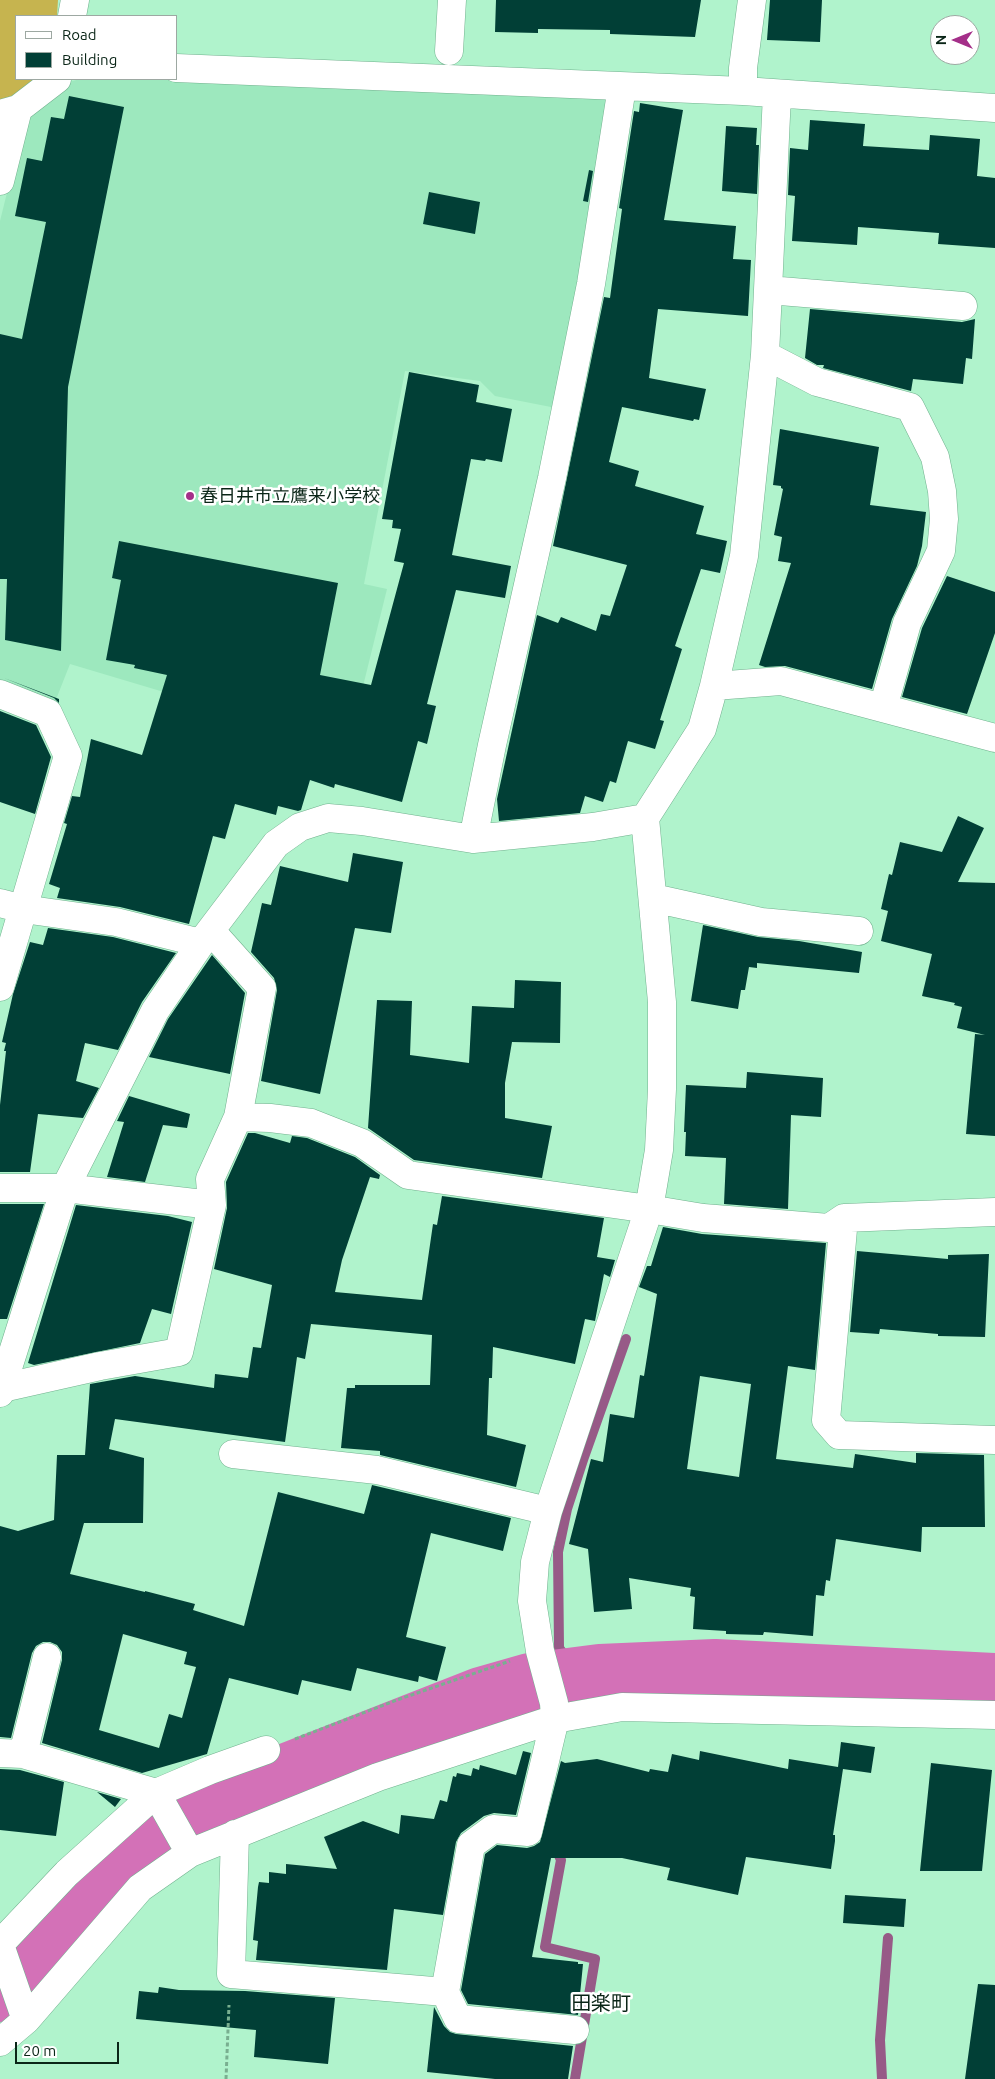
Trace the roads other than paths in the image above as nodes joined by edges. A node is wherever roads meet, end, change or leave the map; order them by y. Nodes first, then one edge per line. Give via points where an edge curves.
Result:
1 (75, 0) edge
2 (452, 0) edge
3 (752, 0) edge
4 (72, 15) edge
5 (449, 51) dead end
6 (178, 68) edge
7 (56, 80) edge
8 (622, 88) junction
9 (743, 91) junction
10 (777, 94) junction
11 (995, 108) edge
12 (9, 112) edge
13 (0, 180) edge
14 (768, 290) junction
15 (963, 306) dead end
16 (765, 355) junction
17 (714, 686) junction
18 (0, 694) edge
19 (883, 708) junction
20 (995, 738) edge
21 (645, 818) junction
22 (473, 839) junction
23 (653, 898) junction
24 (12, 906) edge
25 (859, 931) dead end
26 (206, 937) junction
27 (0, 987) edge
28 (238, 1117) junction
29 (0, 1188) edge
30 (65, 1188) junction
31 (212, 1205) junction
32 (649, 1209) junction
33 (995, 1212) edge
34 (844, 1218) junction
35 (1, 1391) edge
36 (995, 1440) edge
37 (233, 1454) dead end
38 (548, 1511) junction
39 (47, 1657) dead end
40 (554, 1711) junction
41 (995, 1715) edge
42 (266, 1750) road end
43 (12, 1753) edge
44 (159, 1799) junction
45 (236, 1834) junction
46 (186, 1846) junction
47 (1, 1947) edge
48 (445, 1992) junction
49 (22, 2009) junction
50 (575, 2030) dead end
51 (0, 2042) edge

1 - 4 street
2 - 5 street
3 - 9 street
6 - 8 street
7 - 12 street
8 - 9 street
8 - 22 street via 592,284
9 - 10 street
10 - 11 street
10 - 14 street
12 - 13 street
14 - 15 street
14 - 16 street
16 - 17 street via 744,556
16 - 19 street via 817,382 910,407 935,457 944,520 940,552 907,623
17 - 19 street via 781,681
17 - 21 street via 702,729
18 - 24 street via 48,713 68,756
19 - 20 street
21 - 22 street via 593,827
21 - 23 street
22 - 26 street via 328,818 300,827 276,844
23 - 25 street via 761,922
23 - 32 street via 662,1002 662,1089 658,1150
24 - 26 street
24 - 27 street
26 - 28 street via 262,988
26 - 30 street via 155,1011
28 - 31 street via 210,1180
28 - 32 street via 311,1123 362,1143 408,1175
29 - 30 street
30 - 31 street
30 - 35 street
31 - 35 street via 179,1352 100,1366
32 - 34 street via 703,1218 829,1228
32 - 38 street
33 - 34 street
34 - 36 street via 826,1420 838,1435
37 - 38 street via 377,1470
38 - 40 street via 535,1562 532,1601
39 - 43 street
40 - 41 street via 622,1707
40 - 45 street
40 - 48 street via 528,1832 493,1829 470,1845
42 - 44 street via 210,1770
43 - 44 street
44 - 46 street
44 - 47 street via 67,1873
45 - 46 street
45 - 48 street via 231,1974
46 - 49 street via 140,1888
47 - 49 street
48 - 50 street via 458,2019
49 - 51 street

